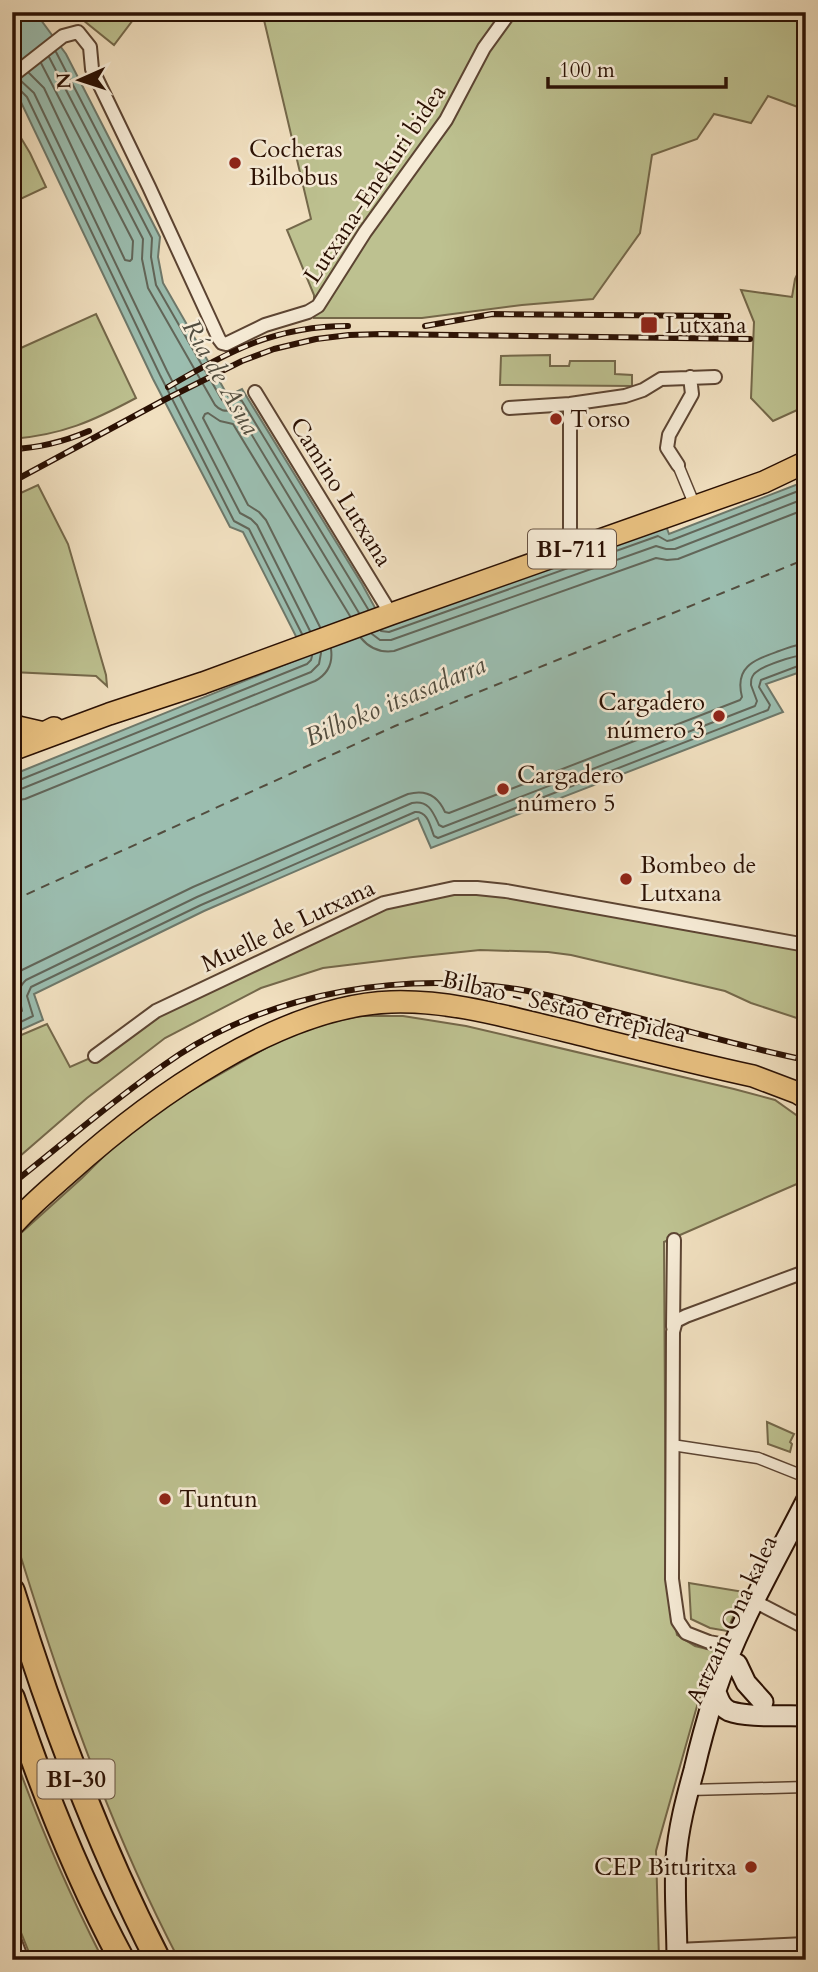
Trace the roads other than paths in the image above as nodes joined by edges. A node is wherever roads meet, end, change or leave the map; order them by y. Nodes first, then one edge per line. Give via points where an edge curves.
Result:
1 (510, 12) edge
2 (12, 76) edge
3 (690, 377) junction
4 (715, 377) dead end
5 (255, 392) dead end
6 (570, 404) junction
7 (509, 408) dead end
8 (806, 462) edge
9 (678, 466) joint
10 (695, 506) junction
11 (569, 550) junction
12 (386, 616) junction
13 (203, 683) junction
14 (12, 723) edge
15 (12, 750) edge
16 (806, 945) edge
17 (95, 1056) dead end
18 (753, 1076) junction
19 (806, 1098) edge
20 (806, 1109) edge
21 (12, 1226) edge
22 (674, 1240) dead end
23 (806, 1273) edge
24 (673, 1332) junction
25 (672, 1445) junction
26 (806, 1477) edge
27 (806, 1501) edge
28 (806, 1523) edge
29 (12, 1591) edge
30 (759, 1603) junction
31 (806, 1628) edge
32 (736, 1642) junction
33 (737, 1664) junction
34 (720, 1695) junction
35 (12, 1698) edge
36 (745, 1713) junction
37 (805, 1716) edge
38 (703, 1739) junction
39 (806, 1787) edge
40 (689, 1790) junction
41 (12, 1934) edge
42 (806, 1944) edge
43 (677, 1955) edge
44 (17, 1956) edge
45 (122, 1960) edge
46 (158, 1960) edge

1 - 2 street, Lutxana-Enekuri bidea via 484,48 446,120 384,203 318,306 226,344 92,69 90,47 78,32 63,36
3 - 4 street
3 - 6 street via 661,379 625,396
3 - 9 street via 692,394 669,435 667,448
5 - 12 street, Camino Lutxana
6 - 7 street
6 - 11 street
8 - 10 main road, BI-711
9 - 10 street
10 - 11 main road, BI-711
11 - 12 main road, BI-711
12 - 13 main road, BI-711
13 - 14 main road, BI-711 via 139,695 44,733
13 - 15 main road, BI-711
16 - 17 street, Muelle de Lutxana via 506,891 454,888 384,903 311,937 156,1011
18 - 19 main road
18 - 20 main road
18 - 21 main road, Bilbao - Sestao errepidea via 468,1008 392,1002 358,1005 262,1038 180,1084 97,1147
22 - 24 street
23 - 24 street via 686,1316 676,1321
24 - 25 street
25 - 26 street via 758,1458
25 - 32 street via 672,1579 678,1621 685,1633 709,1642
27 - 30 main road, Artzain Ona kalea
28 - 30 main road, Artzain Ona kalea
29 - 46 highway, BI-30 via 84,1801
30 - 31 street
30 - 32 main road, Artzain Ona kalea
30 - 33 main road, Artzain Ona kalea
32 - 34 main road, Artzain Ona kalea
33 - 34 main road, Artzain Ona kalea
33 - 34 main road via 763,1702
34 - 36 main road via 729,1711
34 - 38 main road, Artzain Ona kalea
35 - 45 highway, BI-30 via 64,1839
36 - 37 main road
36 - 38 main road via 713,1727
38 - 40 main road, Artzain Ona kalea
39 - 40 street
40 - 43 main road, Artzain Ona kalea via 676,1861
41 - 44 street
42 - 43 street

